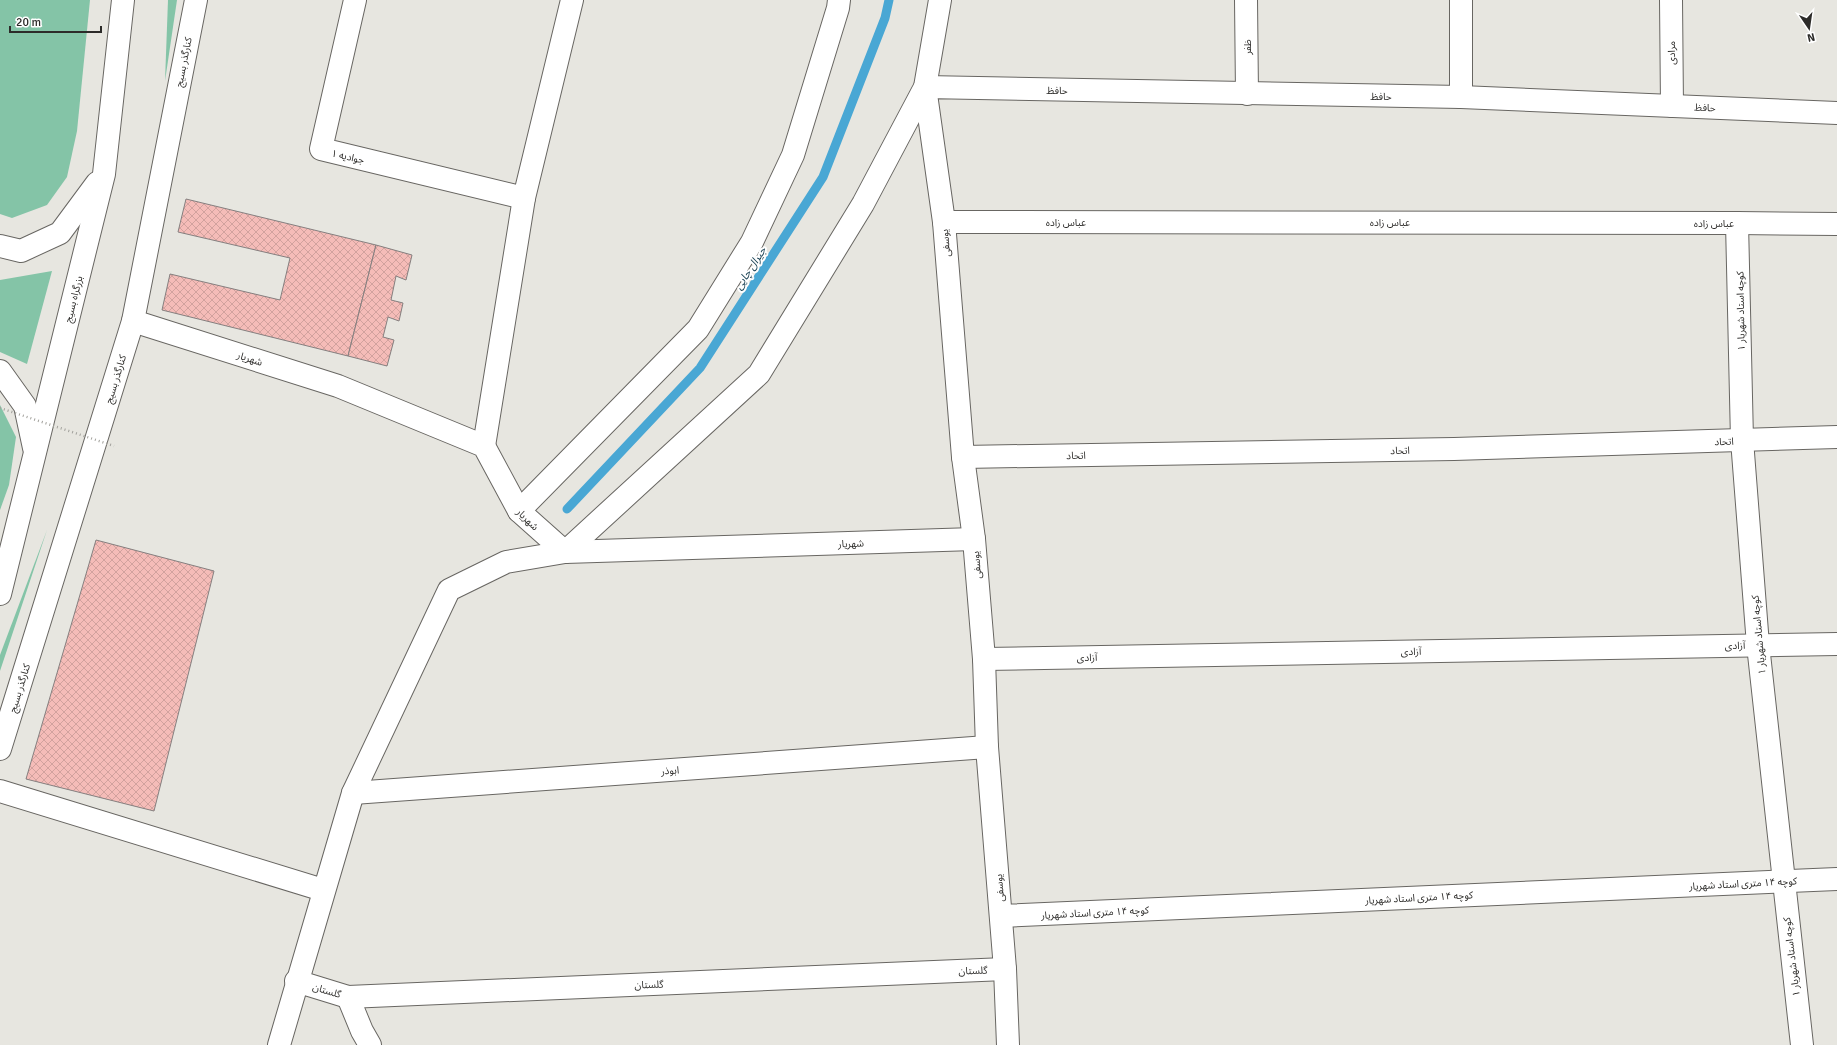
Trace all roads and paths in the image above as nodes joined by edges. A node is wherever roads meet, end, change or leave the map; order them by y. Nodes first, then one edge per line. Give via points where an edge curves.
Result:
1 (123, 0) edge
2 (196, 0) edge
3 (355, 0) edge
4 (572, 0) edge
5 (839, 0) edge
6 (940, 0) edge
7 (1246, 0) edge
8 (1461, 0) edge
9 (1671, 0) edge
10 (925, 87) junction
11 (1247, 94) junction
12 (1461, 97) junction
13 (1672, 106) junction
14 (1837, 113) edge
15 (104, 174) junction
16 (524, 198) junction
17 (944, 222) junction
18 (1738, 223) junction
19 (1837, 224) edge
20 (0, 246) edge
21 (133, 321) junction
22 (0, 371) edge
23 (0, 408) edge
24 (1837, 437) edge
25 (1742, 440) junction
26 (114, 446) dead end
27 (484, 446) junction
28 (35, 453) junction
29 (962, 457) junction
30 (519, 511) junction
31 (974, 539) junction
32 (565, 552) junction
33 (0, 594) edge
34 (1837, 644) edge
35 (1758, 645) junction
36 (984, 659) junction
37 (988, 747) junction
38 (0, 749) edge
39 (0, 791) edge
40 (353, 793) junction
41 (1837, 879) edge
42 (1783, 882) junction
43 (323, 890) junction
44 (1001, 916) junction
45 (1005, 969) junction
46 (296, 981) junction
47 (348, 997) junction
48 (279, 1045) edge
49 (370, 1045) edge
50 (1008, 1045) edge
51 (1802, 1045) edge

1 - 15 main road, بزرگراه بسیج
2 - 21 main road, کنارگذر بسیج
3 - 16 main road, جوادیه ۱ via 321,149
4 - 16 main road
5 - 30 main road via 793,155 752,242 698,329
6 - 10 main road
7 - 11 main road, ظفر
8 - 12 main road
9 - 13 main road, مرادی
10 - 11 main road, حافظ
10 - 17 main road, یوسفی
10 - 32 main road via 863,204 759,374
11 - 12 main road, حافظ
12 - 13 main road, حافظ
13 - 14 main road, حافظ
15 - 20 main road via 60,233 21,251
15 - 28 main road, بزرگراه بسیج
16 - 27 main road
17 - 18 main road, عباس زاده
17 - 29 main road, یوسفی
18 - 19 main road, عباس زاده
18 - 25 main road, کوچه استاد شهریار ۱
21 - 27 main road, شهریار via 338,386
21 - 38 main road, کنارگذر بسیج
22 - 28 main road via 25,406
23 - 26 path, bridge
24 - 25 main road, اتحاد
25 - 29 main road, اتحاد via 1446,449
25 - 35 main road, کوچه استاد شهریار ۱
27 - 30 main road, شهریار
28 - 33 main road, بزرگراه بسیج
29 - 31 main road, یوسفی
30 - 32 main road, شهریار
31 - 32 main road, شهریار
31 - 36 main road, یوسفی
32 - 40 main road via 506,562 449,590
34 - 35 main road, آزادی
35 - 36 main road, آزادی
35 - 42 main road, کوچه استاد شهریار ۱
36 - 37 main road, یوسفی
37 - 40 main road, ابوذر
37 - 44 main road, یوسفی
39 - 43 main road
40 - 43 main road
41 - 42 main road, کوچه ۱۴ متری استاد شهریار
42 - 44 main road, کوچه ۱۴ متری استاد شهریار
42 - 51 main road, کوچه استاد شهریار ۱
43 - 46 main road
44 - 45 main road, یوسفی
45 - 47 main road, گلستان
45 - 50 main road, یوسفی
46 - 47 main road, گلستان
46 - 48 main road
47 - 49 main road

